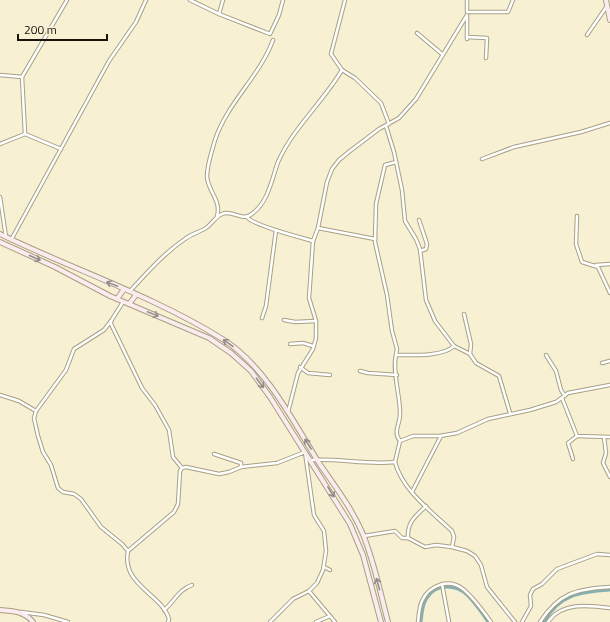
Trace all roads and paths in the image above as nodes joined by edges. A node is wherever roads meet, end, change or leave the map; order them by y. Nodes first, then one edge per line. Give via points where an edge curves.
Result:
1 (67, 0) edge
2 (146, 0) edge
3 (190, 0) edge
4 (223, 0) edge
5 (283, 0) edge
6 (345, 0) edge
7 (467, 0) edge
8 (513, 0) edge
9 (606, 0) edge
10 (607, 6) junction
11 (467, 13) junction
12 (219, 14) junction
13 (610, 20) edge
14 (417, 33) dead end
15 (587, 35) dead end
16 (273, 40) dead end
17 (442, 54) junction
18 (486, 58) dead end
19 (342, 70) junction
20 (0, 74) edge
21 (22, 76) junction
22 (610, 123) edge
23 (389, 124) junction
24 (386, 126) junction
25 (25, 134) junction
26 (0, 144) edge
27 (61, 149) junction
28 (482, 159) dead end
29 (396, 162) junction
30 (0, 197) edge
31 (576, 216) dead end
32 (217, 217) junction
33 (247, 217) junction
34 (419, 220) dead end
35 (318, 228) junction
36 (276, 230) junction
37 (0, 234) edge
38 (6, 237) junction
39 (375, 239) junction
40 (11, 240) junction
41 (313, 241) junction
42 (0, 242) edge
43 (420, 251) junction
44 (610, 264) edge
45 (595, 265) junction
46 (124, 289) junction
47 (130, 291) junction
48 (610, 293) edge
49 (136, 294) junction
50 (117, 299) junction
51 (124, 302) junction
52 (129, 304) junction
53 (464, 314) dead end
54 (262, 318) dead end
55 (284, 320) dead end
56 (111, 321) junction
57 (316, 321) junction
58 (290, 344) dead end
59 (314, 346) junction
60 (454, 346) junction
61 (470, 354) junction
62 (396, 355) junction
63 (546, 355) dead end
64 (610, 361) edge
65 (602, 363) dead end
66 (300, 367) junction
67 (360, 371) dead end
68 (330, 375) dead end
69 (397, 375) junction
70 (610, 384) edge
71 (0, 395) edge
72 (565, 396) junction
73 (562, 398) junction
74 (36, 410) junction
75 (288, 413) junction
76 (510, 413) junction
77 (441, 436) junction
78 (577, 436) junction
79 (604, 437) junction
80 (610, 437) edge
81 (400, 442) junction
82 (305, 452) junction
83 (214, 454) dead end
84 (573, 459) dead end
85 (310, 460) junction
86 (318, 460) junction
87 (395, 462) junction
88 (241, 467) junction
89 (182, 468) junction
90 (610, 476) edge
91 (412, 492) junction
92 (426, 506) junction
93 (364, 536) junction
94 (408, 538) junction
95 (452, 547) junction
96 (128, 551) junction
97 (610, 555) edge
98 (324, 567) junction
99 (330, 570) dead end
100 (192, 584) dead end
101 (443, 586) junction
102 (610, 587) edge
103 (309, 591) junction
104 (610, 608) edge
105 (0, 610) edge
106 (164, 610) junction
107 (19, 612) junction
108 (330, 616) junction
109 (33, 622) edge
110 (68, 622) edge
111 (168, 622) edge
112 (270, 622) edge
113 (316, 622) edge
114 (335, 622) edge
115 (381, 622) edge
116 (388, 622) edge
117 (418, 622) edge
118 (449, 622) edge
119 (491, 622) edge
120 (515, 622) edge
121 (522, 622) edge
122 (540, 622) edge
123 (548, 622) edge

1 - 21 street
2 - 27 street via 136,22 109,61
3 - 12 street
4 - 12 street
5 - 12 street via 270,34
6 - 19 street via 331,54
7 - 11 street
8 - 11 street via 508,12
9 - 10 main road
10 - 13 main road
10 - 15 street
11 - 17 street
11 - 18 street via 467,38 487,38
14 - 17 street
16 - 32 street via 215,141 207,177 217,201
17 - 23 street via 416,100 399,118
19 - 23 street via 355,78 381,103
19 - 33 street via 287,147 261,205
20 - 21 street
21 - 25 street
22 - 28 street via 514,147
23 - 24 street
24 - 29 street
24 - 35 street via 350,150 332,169 322,199
25 - 26 street
25 - 27 street
27 - 40 street
29 - 39 street via 385,166 374,219
29 - 43 street via 405,221
30 - 38 street
31 - 45 street via 576,244 582,262
32 - 33 street via 225,212
32 - 47 street via 205,229 183,240
33 - 36 street
34 - 43 street via 427,244 426,249
35 - 39 street
35 - 41 street
36 - 41 street
36 - 54 street via 266,306
37 - 38 main road
38 - 40 main road
39 - 62 street via 397,349
46 -> 40 main road
41 - 57 street via 309,298
42 -> 50 main road
43 - 60 street via 426,300 435,320
44 - 45 street
45 - 48 street
46 - 47 main road
46 - 50 main road
47 - 49 main road
49 - 52 main road
75 -> 49 main road via 261,374 240,352 224,340
50 - 51 main road
51 - 52 main road
51 - 56 street
52 -> 82 main road via 208,338 231,353 251,371
53 - 61 street via 471,344
55 - 57 street
56 - 74 street via 104,330 74,349 66,370
56 - 89 street via 142,388 169,430 173,457
57 - 59 street
58 - 59 street via 303,343
59 - 66 street
60 - 61 street
60 - 62 street via 440,353
61 - 76 street via 476,363 490,369 501,380
62 - 69 street
63 - 72 street via 556,371
64 - 65 street
66 - 68 street via 308,373
66 - 75 street
67 - 69 street via 368,374
69 - 81 street via 400,414 396,433
70 - 72 street via 568,393
71 - 74 street
72 - 73 street
73 - 76 street via 530,410
73 - 78 street
74 - 96 street via 34,418 38,436 58,488 81,499 101,527
86 -> 75 main road
76 - 77 street via 488,419 457,433
77 - 81 street via 413,436
77 - 91 street
78 - 79 street
78 - 84 street via 568,443
79 - 80 street
79 - 90 street via 606,453 603,463
81 - 87 street
82 - 85 main road
82 - 88 street via 277,464
82 - 98 street via 314,515 324,531
83 - 88 street via 241,463
85 - 86 street
85 -> 115 main road via 357,538
86 - 87 street via 335,459 377,464
86 - 93 main road
87 - 91 street
88 - 89 street via 219,474
89 - 96 street via 178,504 174,512
91 - 92 street
92 - 94 street via 412,519
92 - 95 street via 452,531
93 - 94 street via 395,531 402,538
116 -> 93 main road
94 - 95 street via 424,547
95 - 120 street via 468,551 475,556 481,565 487,587
96 - 106 street via 127,557 132,574
97 - 121 street via 598,554 557,569 533,589 530,595 531,606
98 - 99 street
98 - 103 street via 317,583
100 - 106 street via 175,596 170,606
101 - 117 street via 433,587 426,593 421,602
101 - 118 street
101 - 119 street via 459,586 465,590
102 - 122 street via 572,592 561,598
103 - 108 street
103 - 112 street via 294,599
104 - 123 street via 577,606 560,611
105 - 107 main road
106 - 111 street
107 - 109 main road via 29,616
107 - 110 street via 44,615
108 - 113 street
108 - 114 street

